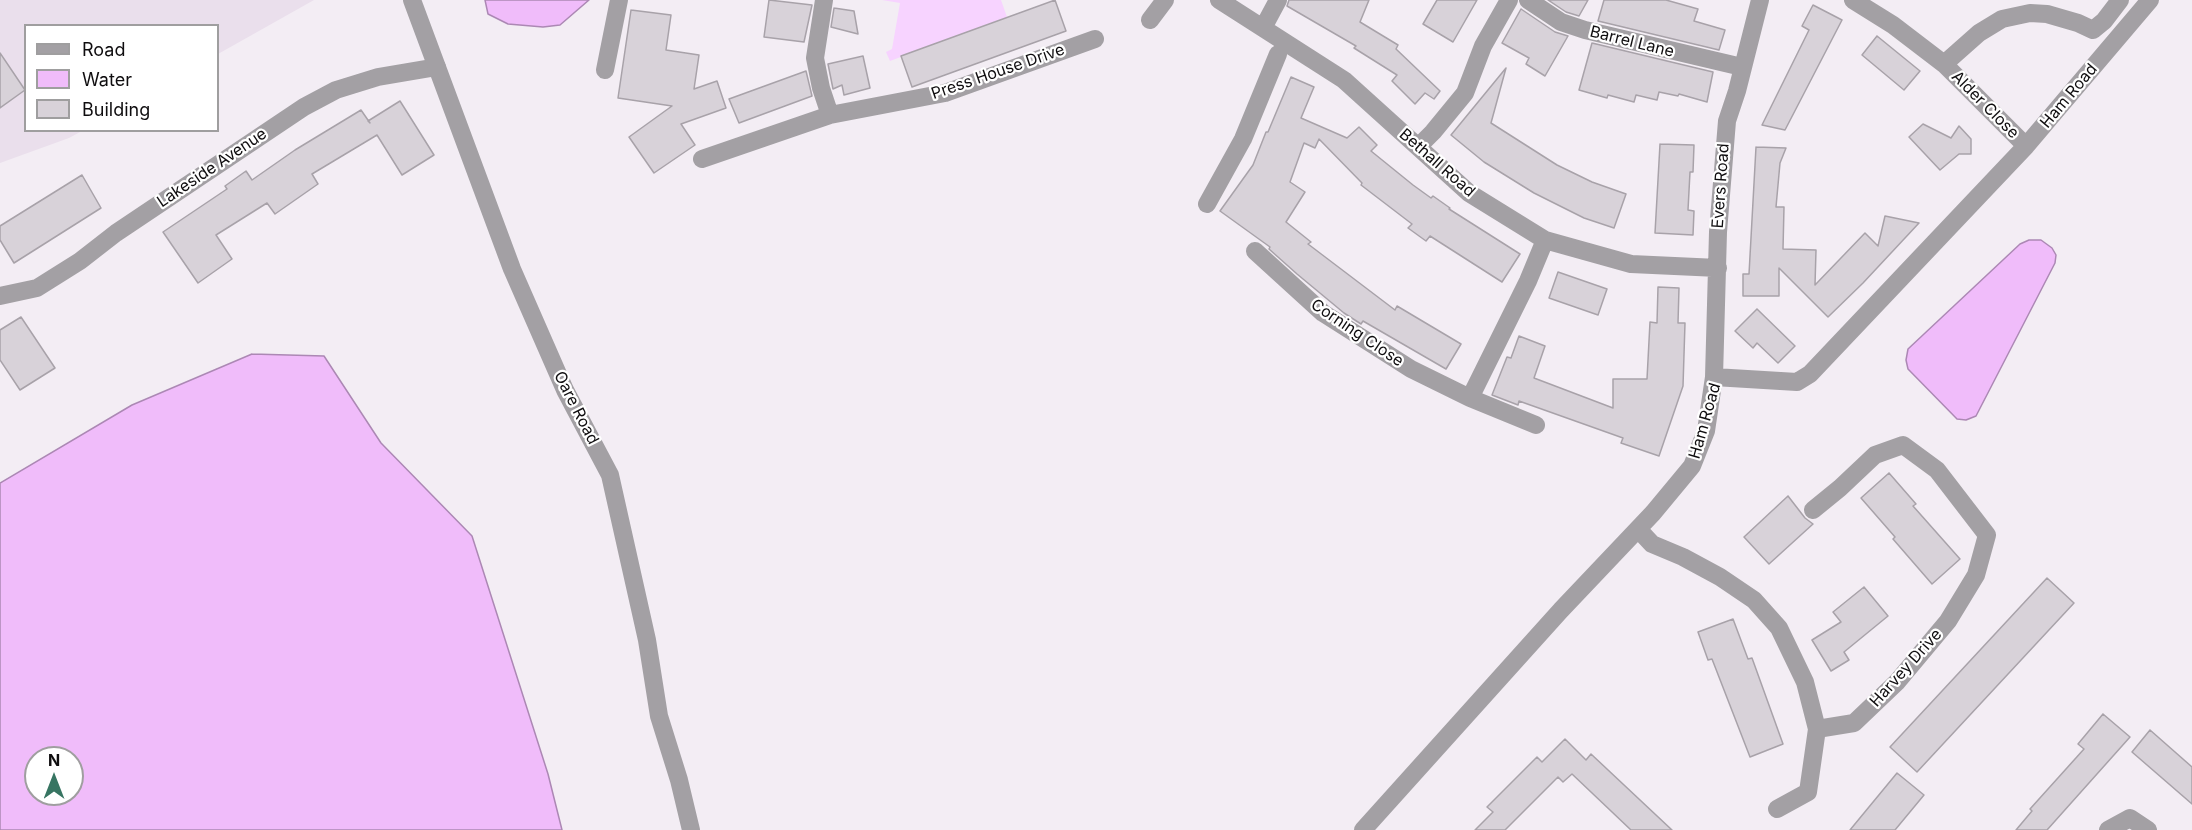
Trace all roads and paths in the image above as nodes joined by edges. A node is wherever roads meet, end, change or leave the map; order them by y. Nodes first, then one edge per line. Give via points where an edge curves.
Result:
1 (412, 0) edge
2 (619, 0) edge
3 (824, 0) edge
4 (1166, 0) edge
5 (1219, 0) edge
6 (1278, 0) edge
7 (1509, 0) edge
8 (1528, 0) edge
9 (1760, 0) edge
10 (1853, 0) edge
11 (2120, 0) edge
12 (2150, 0) edge
13 (1150, 20) dead end
14 (1263, 28) junction
15 (1095, 39) dead end
16 (1278, 54) dead end
17 (1944, 64) junction
18 (437, 67) junction
19 (1742, 67) junction
20 (605, 70) dead end
21 (830, 115) junction
22 (2026, 146) junction
23 (1418, 147) junction
24 (702, 159) dead end
25 (1207, 204) dead end
26 (1545, 240) junction
27 (1255, 251) dead end
28 (1718, 268) junction
29 (0, 296) edge
30 (1714, 377) junction
31 (1470, 399) junction
32 (1536, 425) dead end
33 (1813, 510) dead end
34 (1638, 529) junction
35 (1817, 729) junction
36 (1777, 809) dead end
37 (692, 830) edge
38 (1363, 830) edge
39 (2108, 830) edge
40 (2148, 830) edge

1 - 18 street, Oare Road
2 - 20 street
3 - 21 street via 815,58
4 - 13 street
5 - 14 street, Bethall Road
6 - 14 street
7 - 23 street via 1483,46 1465,93
8 - 19 street, Barrel Lane via 1561,22 1585,30
9 - 19 street, Evers Road
10 - 17 street, Alder Close
11 - 17 street, Alder Close via 2093,30 2047,14 2002,19 1979,33
12 - 22 street, Ham Road
14 - 23 street, Bethall Road via 1344,80
15 - 21 street, Press House Drive via 945,93
16 - 25 street via 1243,139
17 - 22 street, Alder Close
18 - 29 street, Lakeside Avenue via 378,77 336,90 294,113 37,288
18 - 37 street, Oare Road via 512,269 565,390 610,475 647,640 659,716
19 - 28 street, Evers Road via 1724,144
21 - 24 street, Press House Drive
22 - 30 street, Ham Road via 1810,374 1797,382
23 - 26 street, Bethall Road via 1469,193
26 - 28 street, Bethall Road via 1631,264
26 - 31 street
27 - 31 street, Corning Close via 1323,313 1411,369
28 - 30 street, Evers Road
30 - 34 street, Ham Road via 1706,430 1692,466
31 - 32 street, Corning Close
33 - 35 street, Harvey Drive via 1875,455 1903,444 1936,470 1987,535 1971,585 1948,621 1897,682 1854,723
34 - 35 street via 1652,544 1720,577 1754,600 1779,628 1805,682
34 - 38 street, Ham Road
35 - 36 street via 1808,792
39 - 40 street via 2130,818

